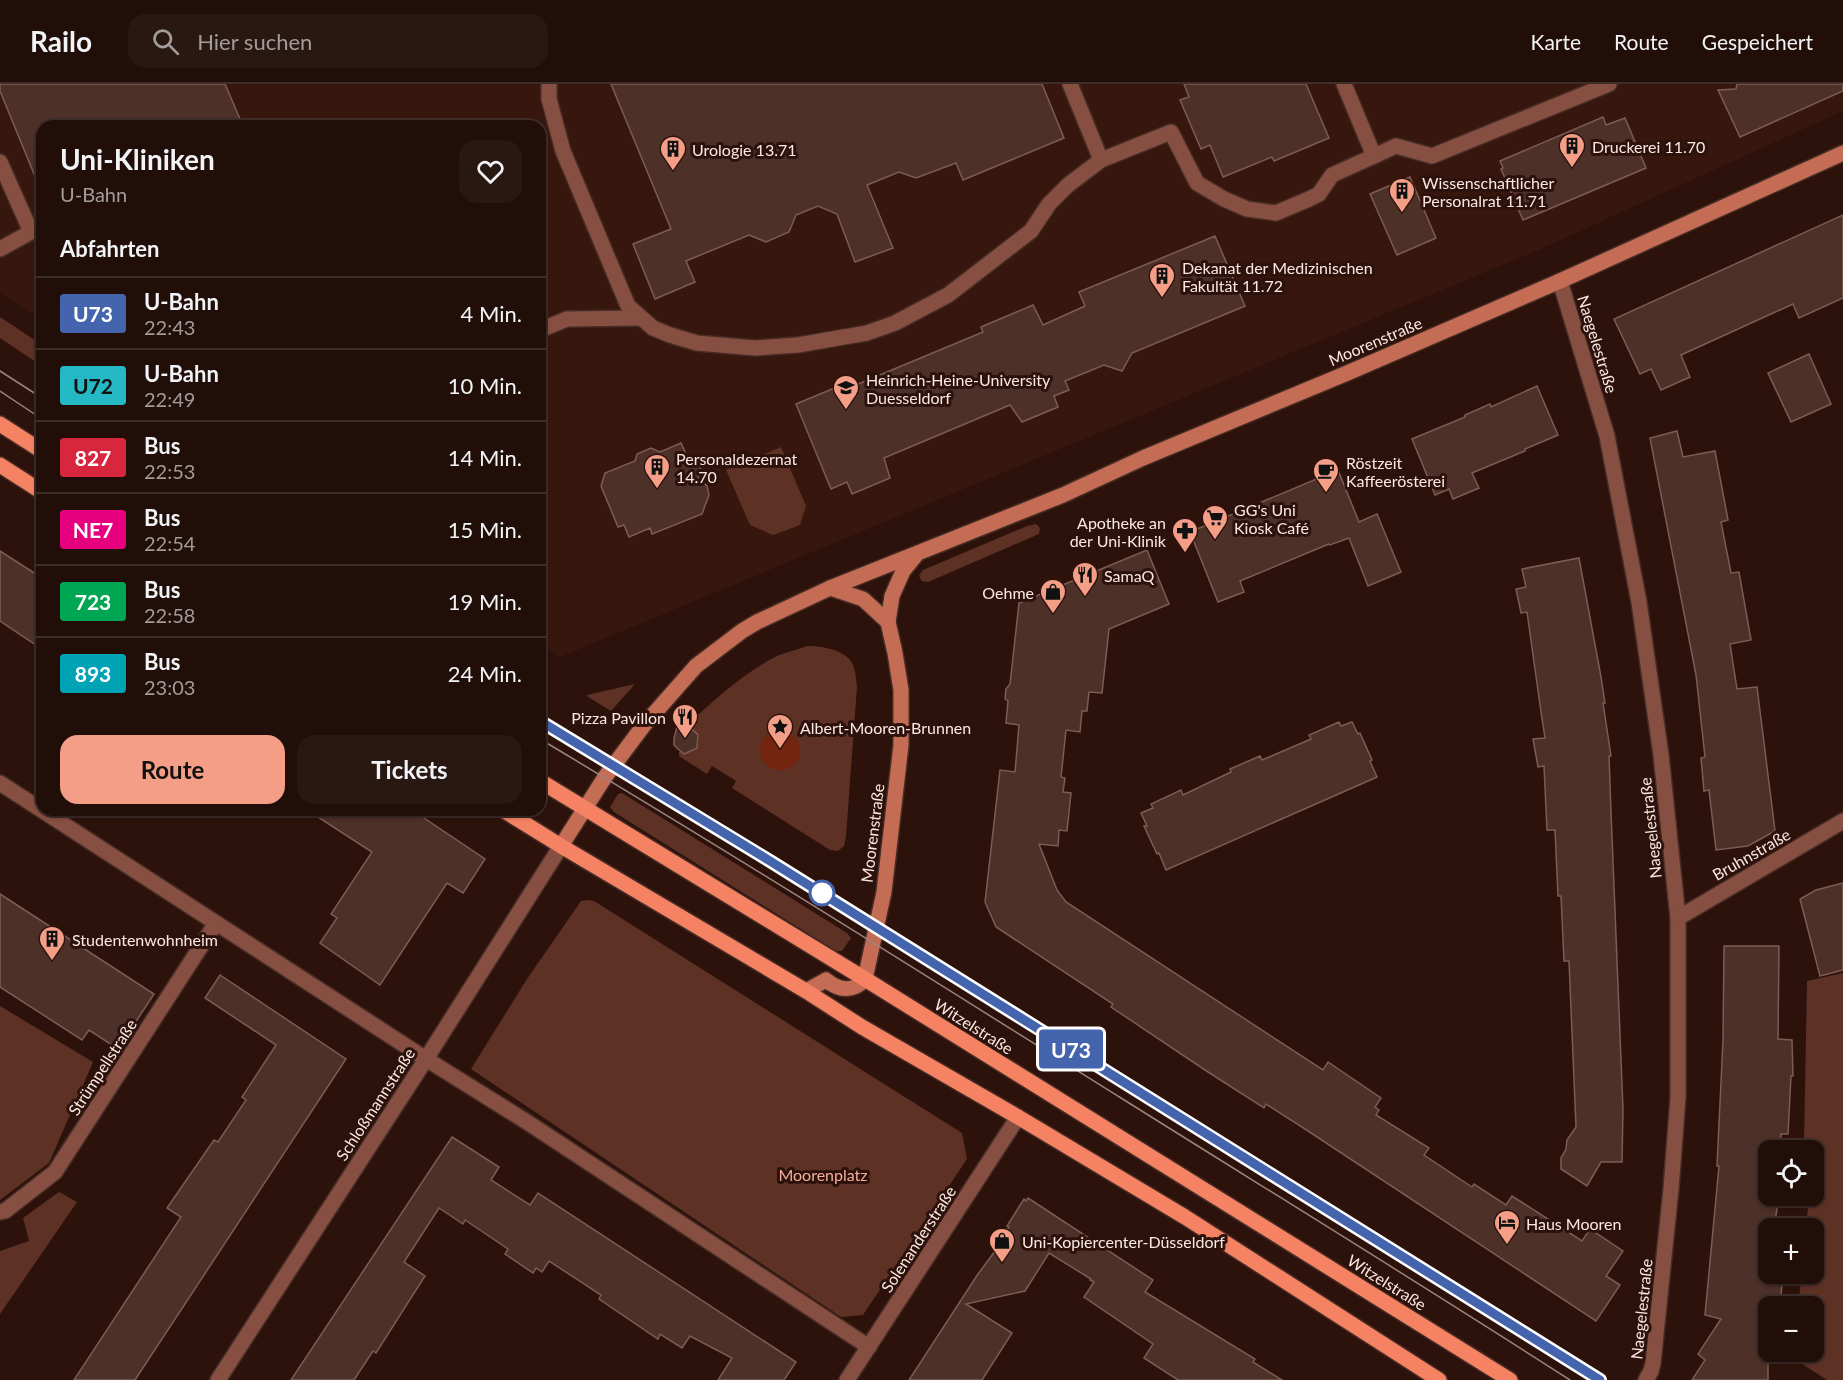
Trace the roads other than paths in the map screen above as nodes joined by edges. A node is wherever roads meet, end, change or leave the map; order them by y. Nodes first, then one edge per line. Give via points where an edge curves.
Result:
1 (549, 84) edge
2 (1070, 84) edge
3 (1344, 84) edge
4 (1609, 84) edge
5 (1843, 153) edge
6 (1374, 156) junction
7 (1101, 160) junction
8 (0, 162) edge
9 (0, 249) edge
10 (1560, 281) junction
11 (639, 318) junction
12 (546, 328) edge
13 (0, 424) edge
14 (36, 447) edge
15 (0, 465) edge
16 (36, 488) edge
17 (917, 553) junction
18 (830, 588) junction
19 (888, 622) junction
20 (0, 783) edge
21 (546, 785) edge
22 (36, 806) edge
23 (584, 809) junction
24 (51, 816) edge
25 (513, 816) edge
26 (1843, 821) edge
27 (561, 846) junction
28 (1678, 918) junction
29 (216, 923) junction
30 (865, 979) junction
31 (806, 991) junction
32 (426, 1059) junction
33 (1018, 1117) junction
34 (0, 1212) edge
35 (869, 1347) junction
36 (218, 1380) edge
37 (847, 1380) edge
38 (1439, 1380) edge
39 (1510, 1380) edge
40 (1646, 1380) edge

1 - 11 street via 549,99 563,152 628,306
2 - 7 street
3 - 6 street
4 - 6 street via 1432,156 1396,146
5 - 10 street, Moorenstraße
6 - 7 street via 1332,175 1319,194 1276,213 1247,210 1197,183 1171,132
7 - 11 street via 1068,185 1031,231 948,295 867,333 756,348 697,343 653,328
8 - 9 street via 31,232
10 - 17 street, Moorenstraße via 1063,495
10 - 28 street, Naegelestraße via 1607,436 1639,602 1661,755
11 - 12 street via 567,319
13 - 14 main road
15 - 16 main road
17 - 18 street, Moorenstraße
17 - 19 street, Moorenstraße via 903,571 892,596
18 - 19 street via 863,600
18 - 23 street, Moorenstraße via 749,627 696,666 644,725
19 - 30 street, Moorenstraße via 901,690 901,745 884,892
20 - 22 street
21 - 23 main road, Witzelstraße
23 - 27 street, Moorenstraße
23 - 30 main road, Witzelstraße
24 - 29 street
25 - 27 main road
26 - 28 street, Bruhnstraße
27 - 31 main road
27 - 32 street, Schloßmannstraße
28 - 40 street, Naegelestraße via 1678,1097 1653,1363
29 - 32 street
29 - 34 street, Strümpellstraße via 55,1172
30 - 31 street via 854,988 845,989 826,980
30 - 39 main road, Witzelstraße
31 - 33 main road
32 - 35 street
32 - 36 street, Schloßmannstraße
33 - 35 street, Solenanderstraße
33 - 38 main road via 1185,1217
35 - 37 street, Solenanderstraße

